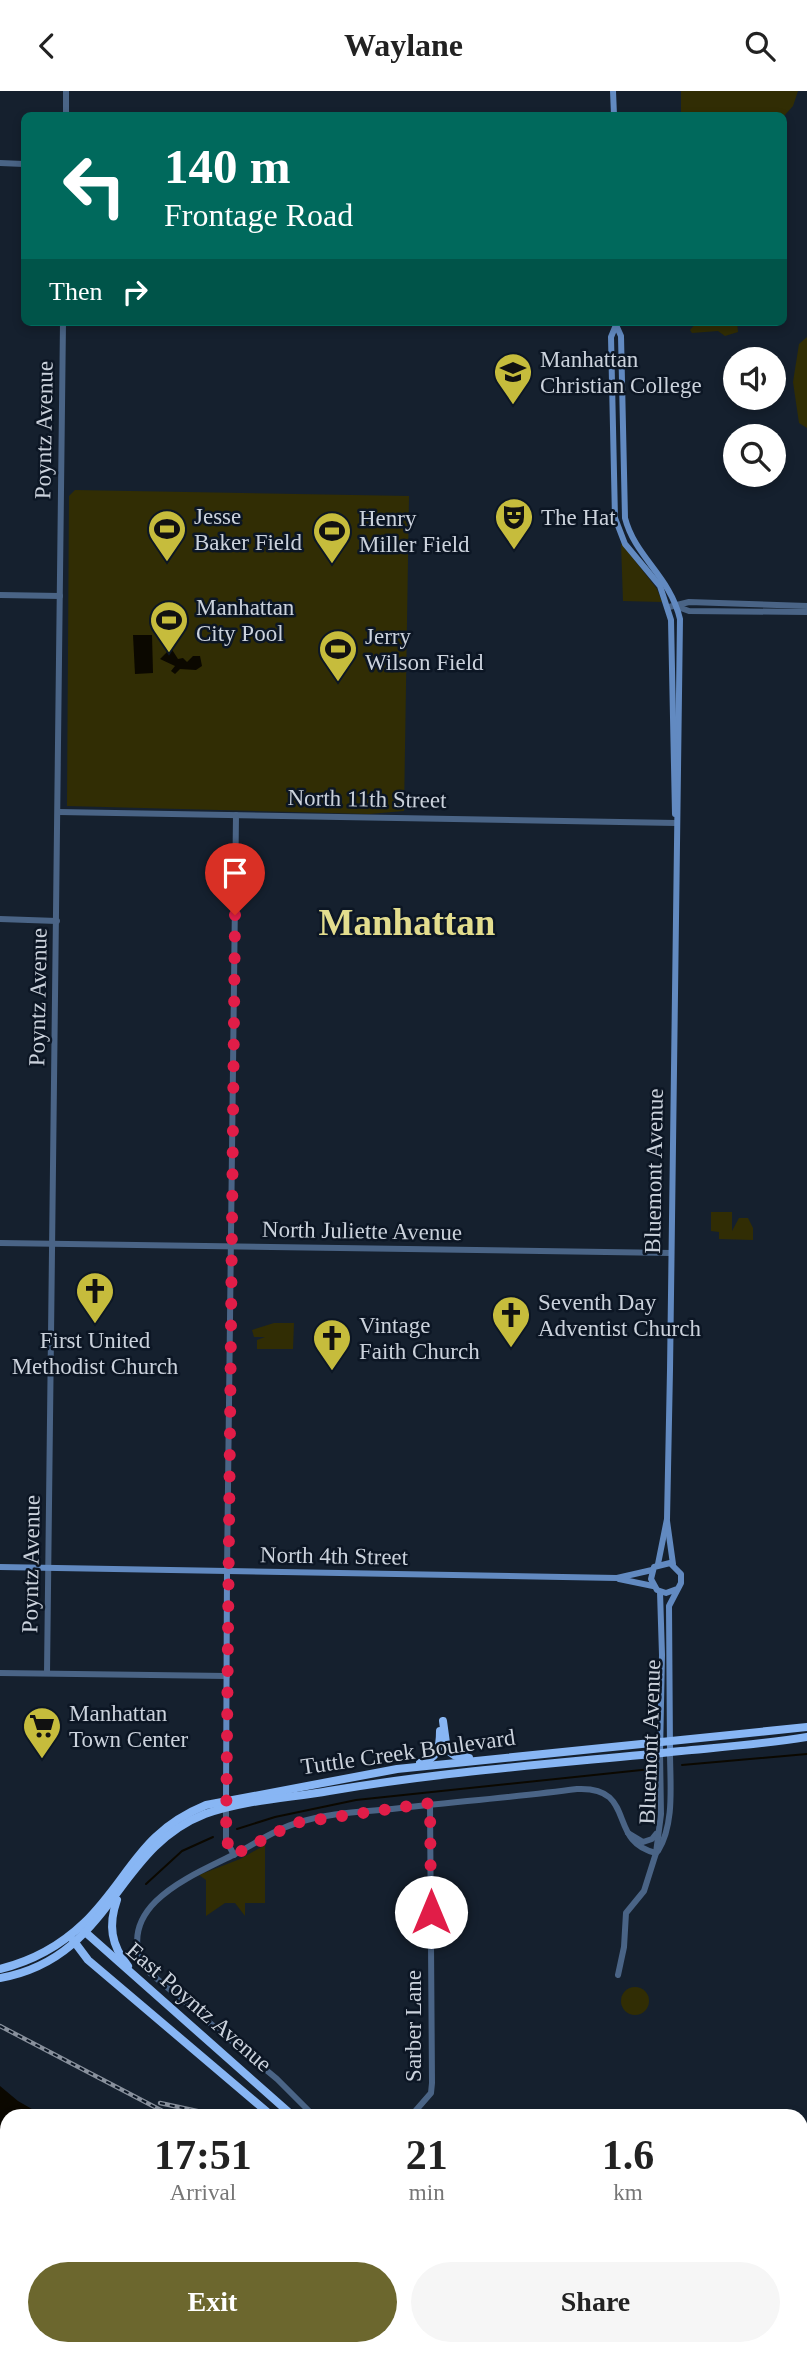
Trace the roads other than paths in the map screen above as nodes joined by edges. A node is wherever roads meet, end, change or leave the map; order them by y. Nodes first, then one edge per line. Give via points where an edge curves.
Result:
1 (66, 91) edge
2 (613, 91) edge
3 (66, 112) edge
4 (614, 112) edge
5 (0, 163) edge
6 (21, 163) edge
7 (63, 326) edge
8 (615, 326) edge
9 (0, 595) edge
10 (60, 596) junction
11 (807, 606) edge
12 (673, 607) junction
13 (807, 612) edge
14 (59, 812) junction
15 (236, 815) junction
16 (676, 823) junction
17 (0, 919) edge
18 (57, 921) junction
19 (0, 1244) edge
20 (52, 1244) junction
21 (232, 1247) junction
22 (671, 1253) junction
23 (667, 1519) junction
24 (673, 1564) junction
25 (658, 1565) junction
26 (0, 1567) edge
27 (49, 1568) junction
28 (652, 1570) junction
29 (227, 1571) junction
30 (617, 1578) junction
31 (653, 1586) junction
32 (677, 1589) junction
33 (660, 1592) junction
34 (0, 1673) edge
35 (47, 1673) junction
36 (227, 1677) junction
37 (807, 1727) edge
38 (807, 1737) edge
39 (670, 1741) junction
40 (660, 1743) junction
41 (670, 1752) junction
42 (660, 1753) junction
43 (528, 1755) junction
44 (397, 1769) junction
45 (430, 1803) junction
46 (226, 1804) junction
47 (660, 1824) junction
48 (626, 1832) junction
49 (656, 1853) junction
50 (234, 1855) junction
51 (124, 1885) junction
52 (83, 1930) junction
53 (73, 1939) junction
54 (54, 1957) junction
55 (88, 1960) junction
56 (0, 1969) edge
57 (132, 1974) junction
58 (618, 1975) dead end
59 (0, 1977) edge
60 (264, 2109) edge
61 (285, 2109) edge
62 (306, 2109) edge
63 (417, 2109) edge

1 - 3 street
2 - 4 main road
5 - 6 street
7 - 10 street, Poyntz Avenue
8 - 12 main road via 611,337 615,518 625,544
9 - 10 street
10 - 14 street, Poyntz Avenue
11 - 12 street via 689,603
12 - 13 street
12 - 16 main road, Bluemont Avenue
14 - 15 street, North 11th Street
14 - 18 street, Poyntz Avenue
15 - 16 street, North 11th Street
15 - 21 street
16 - 22 main road, Bluemont Avenue
17 - 18 street
18 - 20 street, Poyntz Avenue
19 - 20 street, North Juliette Avenue
20 - 21 street, North Juliette Avenue
20 - 27 street, Poyntz Avenue
21 - 22 street, North Juliette Avenue
21 - 29 street
22 - 23 main road, Bluemont Avenue
23 - 24 main road, Bluemont Avenue
23 - 25 main road, Bluemont Avenue
24 - 25 main road
24 - 32 main road via 681,1574
25 - 28 main road
26 - 27 main road, North 4th Street
27 - 29 main road, North 4th Street
27 - 35 street, Poyntz Avenue
28 - 30 main road, North 4th Street
28 - 31 main road
29 - 30 main road, North 4th Street
29 - 36 main road
30 - 31 main road, North 4th Street
31 - 33 main road
32 - 33 main road
32 - 39 main road, Bluemont Avenue via 669,1606
33 - 40 main road, Bluemont Avenue
34 - 35 street
35 - 36 street
36 - 46 main road
37 - 39 highway, Tuttle Creek Boulevard
38 - 41 highway, Tuttle Creek Boulevard
39 - 40 highway, Tuttle Creek Boulevard
39 - 41 main road, Bluemont Avenue
40 - 42 main road, Bluemont Avenue
40 - 43 highway, Tuttle Creek Boulevard
41 - 42 highway, Tuttle Creek Boulevard
41 - 49 street, Bluemont Avenue via 667,1829
42 - 46 highway, Tuttle Creek Boulevard via 397,1780
42 - 47 street, Bluemont Avenue
43 - 44 highway, Tuttle Creek Boulevard
43 - 44 highway via 454,1755 446,1745 443,1721 439,1750 433,1758
44 - 46 highway, Tuttle Creek Boulevard
45 - 48 street via 587,1789 615,1801
45 - 50 street via 295,1823
45 - 63 street, Sarber Lane via 432,2083 431,2093
46 - 50 street via 226,1840
46 - 51 highway, Tuttle Creek Boulevard via 174,1830
46 - 52 highway, Tuttle Creek Boulevard via 184,1815 163,1828 134,1857
47 - 48 street via 648,1842
47 - 49 street, Bluemont Avenue
48 - 49 street via 635,1845
49 - 58 street, Bluemont Avenue via 644,1891 626,1913
50 - 62 street via 179,1880 160,1897 139,1931 139,1958 144,1968
51 - 52 highway, Tuttle Creek Boulevard
51 - 57 highway via 113,1909 111,1933
52 - 53 highway, Tuttle Creek Boulevard
52 - 57 highway, East Poyntz Avenue
53 - 54 highway
53 - 55 highway, East Poyntz Avenue
53 - 56 highway
54 - 55 highway via 72,1954
54 - 59 highway
55 - 60 highway, East Poyntz Avenue
57 - 61 highway, East Poyntz Avenue

